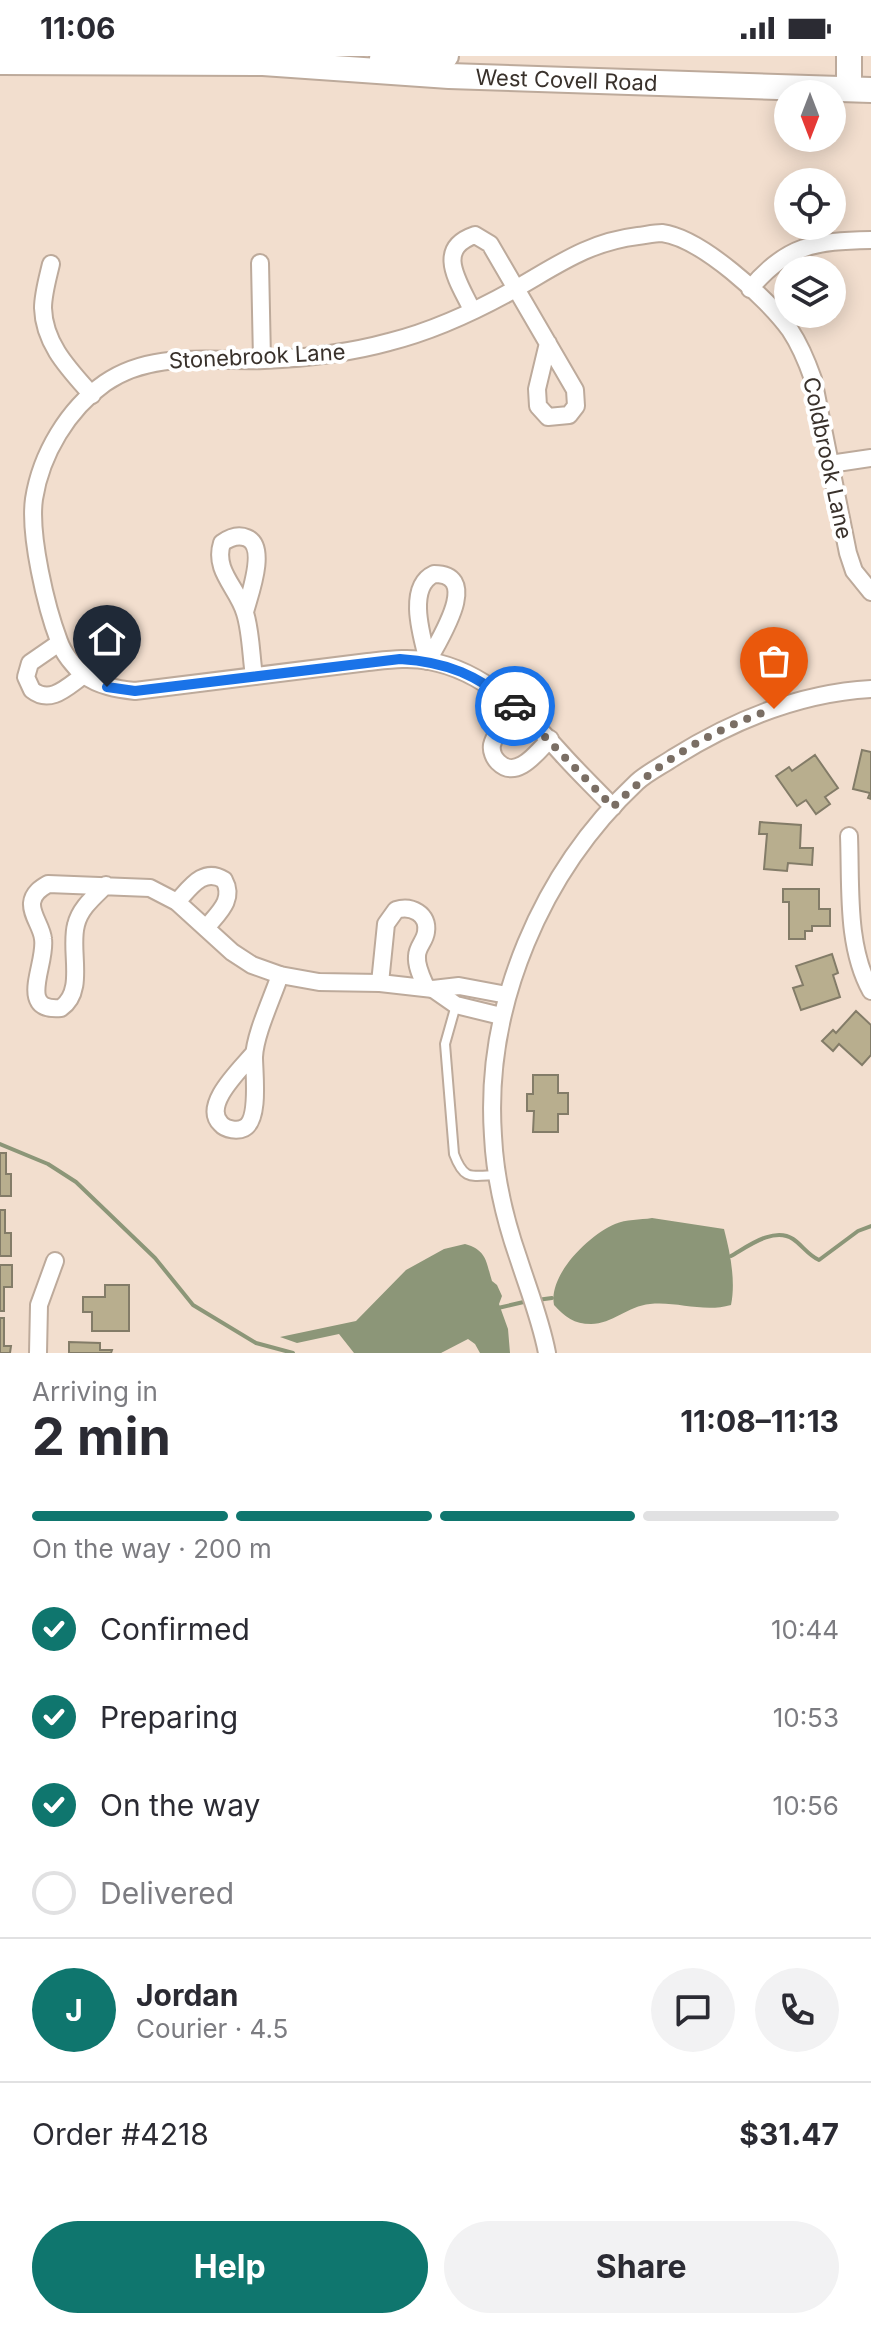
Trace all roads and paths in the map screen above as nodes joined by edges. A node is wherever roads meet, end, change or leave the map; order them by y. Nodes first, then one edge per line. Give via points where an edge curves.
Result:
1 (446, 56) edge
2 (849, 56) edge
3 (0, 62) edge
4 (263, 63) junction
5 (860, 90) edge
6 (871, 240) edge
7 (260, 263) dead end
8 (51, 264) dead end
9 (516, 289) junction
10 (750, 289) junction
11 (472, 310) junction
12 (548, 343) dead end
13 (262, 360) junction
14 (92, 395) junction
15 (871, 458) edge
16 (830, 464) junction
17 (871, 592) edge
18 (245, 612) dead end
19 (59, 643) junction
20 (428, 661) junction
21 (84, 675) junction
22 (254, 676) junction
23 (871, 689) edge
24 (517, 708) junction
25 (550, 739) junction
26 (613, 807) junction
27 (849, 836) dead end
28 (106, 885) junction
29 (177, 902) junction
30 (206, 928) junction
31 (280, 975) junction
32 (380, 983) junction
33 (429, 988) junction
34 (871, 991) edge
35 (507, 995) junction
36 (456, 1005) junction
37 (501, 1016) junction
38 (254, 1053) dead end
39 (497, 1175) junction
40 (55, 1261) dead end
41 (38, 1353) edge
42 (547, 1353) edge

1 - 4 street, West Covell Road
2 - 5 street
3 - 4 street, West Covell Road
4 - 5 street, West Covell Road via 449,76
6 - 10 street via 791,252 768,266
7 - 13 street
8 - 14 street via 43,307 48,330 58,357
9 - 10 street, Stonebrook Lane via 598,244 660,233 684,238 709,253
9 - 11 street, Stonebrook Lane
9 - 11 street via 490,244 475,235 461,240 454,249 453,269
9 - 12 street
10 - 16 street, Coldbrook Lane via 776,312 806,359
11 - 13 street, Stonebrook Lane via 365,348
13 - 14 street, Stonebrook Lane via 186,358 154,363 115,378
14 - 19 street, Stonebrook Lane via 50,448 35,497 35,537
15 - 16 street
16 - 17 street, Coldbrook Lane via 848,553
18 - 22 street
19 - 21 street
19 - 21 street via 30,663 26,677 32,690 54,696
20 - 20 street via 458,592 442,574 428,577 418,593
20 - 22 street via 389,660
20 - 24 street via 477,679
21 - 22 street via 107,687 135,691
23 - 26 street via 800,701 748,717 640,780
24 - 25 street
24 - 25 street via 493,742 498,762 522,766
25 - 26 street
26 - 35 street via 577,848 552,892
27 - 34 street via 854,937 859,967
28 - 28 street via 48,884 35,895 32,903 44,955 35,984 45,1007 61,1008 72,997 75,926 86,904
28 - 29 street via 150,888
29 - 30 street
29 - 30 street via 203,877 224,880 228,900
30 - 31 street via 252,965
31 - 32 street
31 - 38 street
32 - 33 street
32 - 33 street via 386,924 396,910 411,908 426,922 416,957
33 - 35 street via 459,986
33 - 36 street
35 - 37 street
36 - 37 street
36 - 39 lane via 445,1044 454,1154 468,1177
37 - 39 street via 492,1094
39 - 42 street
40 - 41 street via 39,1305

